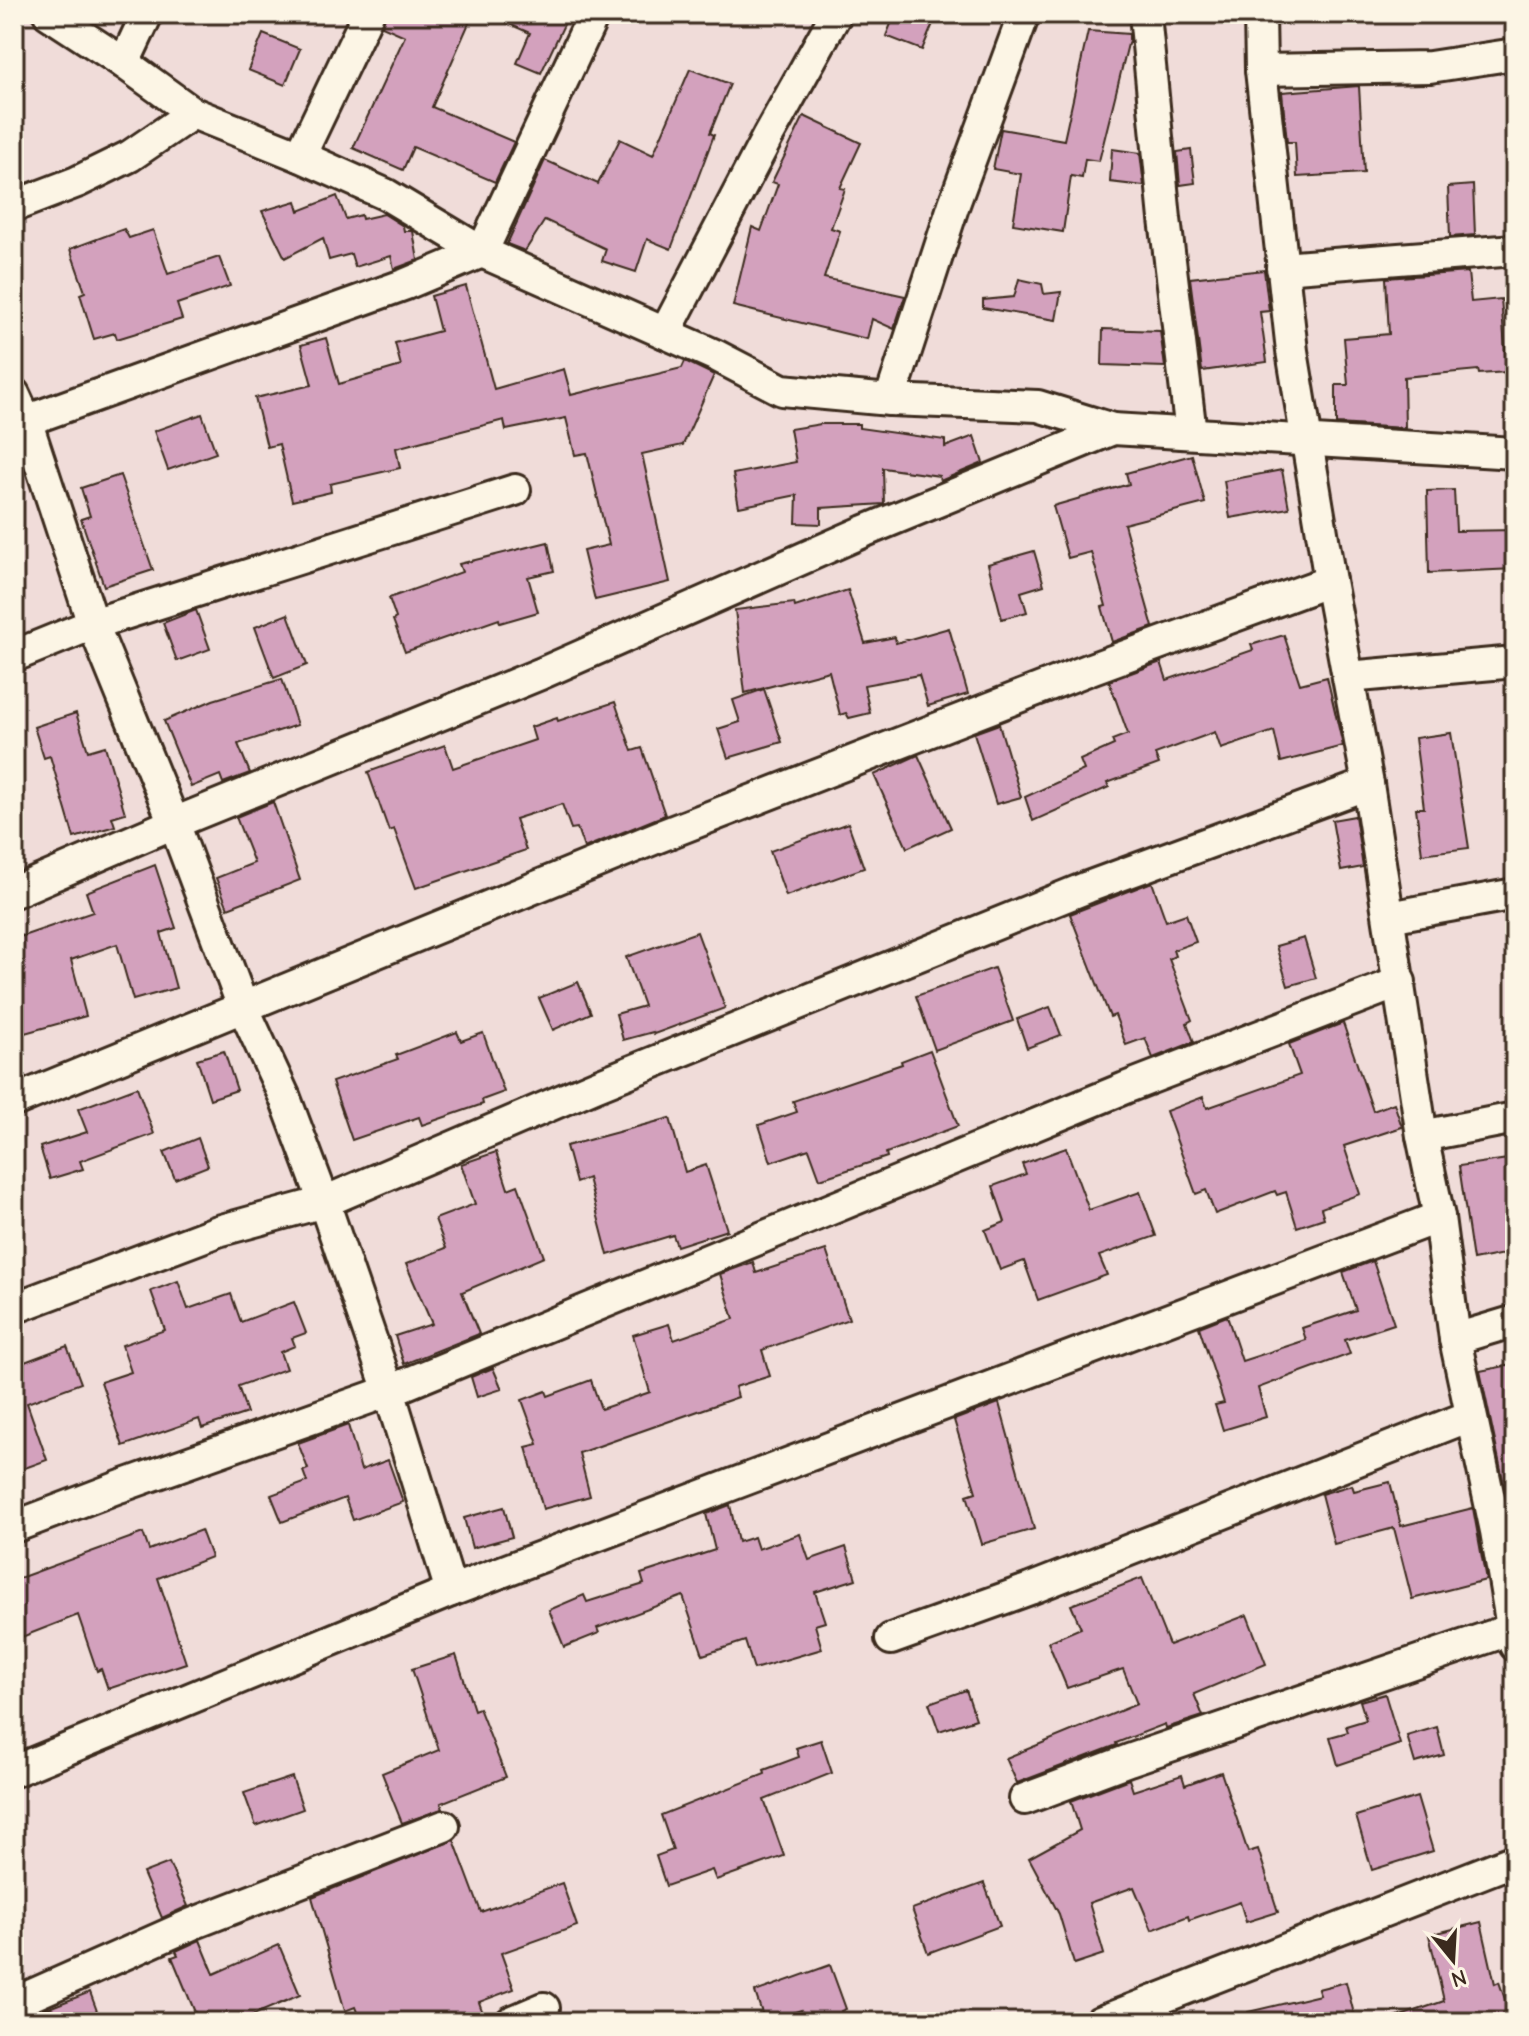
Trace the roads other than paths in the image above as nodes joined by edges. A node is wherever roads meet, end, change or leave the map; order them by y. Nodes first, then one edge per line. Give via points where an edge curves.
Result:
1 (49, 14) edge
2 (147, 14) edge
3 (368, 14) edge
4 (594, 14) edge
5 (836, 14) edge
6 (1024, 14) edge
7 (1145, 14) edge
8 (1260, 14) edge
9 (1515, 54) edge
10 (124, 63) junction
11 (1261, 70) junction
12 (193, 113) junction
13 (300, 156) junction
14 (14, 206) edge
15 (1515, 250) edge
16 (482, 252) junction
17 (1282, 268) junction
18 (665, 333) junction
19 (890, 400) junction
20 (18, 413) edge
21 (1113, 429) junction
22 (1191, 433) junction
23 (1309, 440) junction
24 (1515, 453) edge
25 (515, 490) dead end
26 (1330, 581) junction
27 (93, 624) junction
28 (14, 656) edge
29 (1515, 662) edge
30 (1348, 677) junction
31 (1368, 784) junction
32 (174, 823) junction
33 (14, 892) edge
34 (1515, 894) edge
35 (1389, 917) junction
36 (1400, 982) junction
37 (243, 1007) junction
38 (14, 1101) edge
39 (1515, 1118) edge
40 (1422, 1136) junction
41 (324, 1202) junction
42 (1439, 1217) junction
43 (14, 1308) edge
44 (1515, 1321) edge
45 (1455, 1339) junction
46 (389, 1391) junction
47 (1470, 1416) junction
48 (14, 1527) edge
49 (451, 1591) junction
50 (1514, 1634) edge
51 (891, 1639) dead end
52 (14, 1771) edge
53 (1025, 1799) dead end
54 (444, 1826) dead end
55 (1515, 1860) edge
56 (14, 2003) edge
57 (544, 2008) dead end
58 (511, 2022) edge
59 (1100, 2022) edge

1 - 10 street
2 - 10 street
3 - 13 street
4 - 16 street
5 - 18 street
6 - 19 street
7 - 22 street
8 - 11 street
9 - 11 street via 1430,67
10 - 12 street
11 - 17 street
12 - 13 street
12 - 14 street via 130,156
13 - 16 street via 387,195
15 - 17 street
16 - 18 street
16 - 20 street via 391,289
17 - 23 street
18 - 19 street via 782,390
19 - 21 street via 1038,406
20 - 27 street
21 - 22 street
21 - 32 street via 540,674
22 - 23 street
23 - 24 street
23 - 26 street
25 - 27 street
26 - 30 street
26 - 37 street via 658,837
27 - 28 street
27 - 32 street
29 - 30 street
30 - 31 street
31 - 35 street
31 - 41 street via 1088,887
32 - 33 street
32 - 37 street
34 - 35 street
35 - 36 street
36 - 40 street
36 - 46 street via 1125,1088
37 - 38 street
37 - 41 street
39 - 40 street
40 - 42 street
41 - 43 street via 218,1231
41 - 46 street
42 - 45 street
42 - 49 street
44 - 45 street
45 - 47 street
46 - 48 street
46 - 49 street
47 - 50 street
47 - 51 street
49 - 52 street
50 - 53 street
54 - 56 street via 192,1924
55 - 59 street
57 - 58 street

